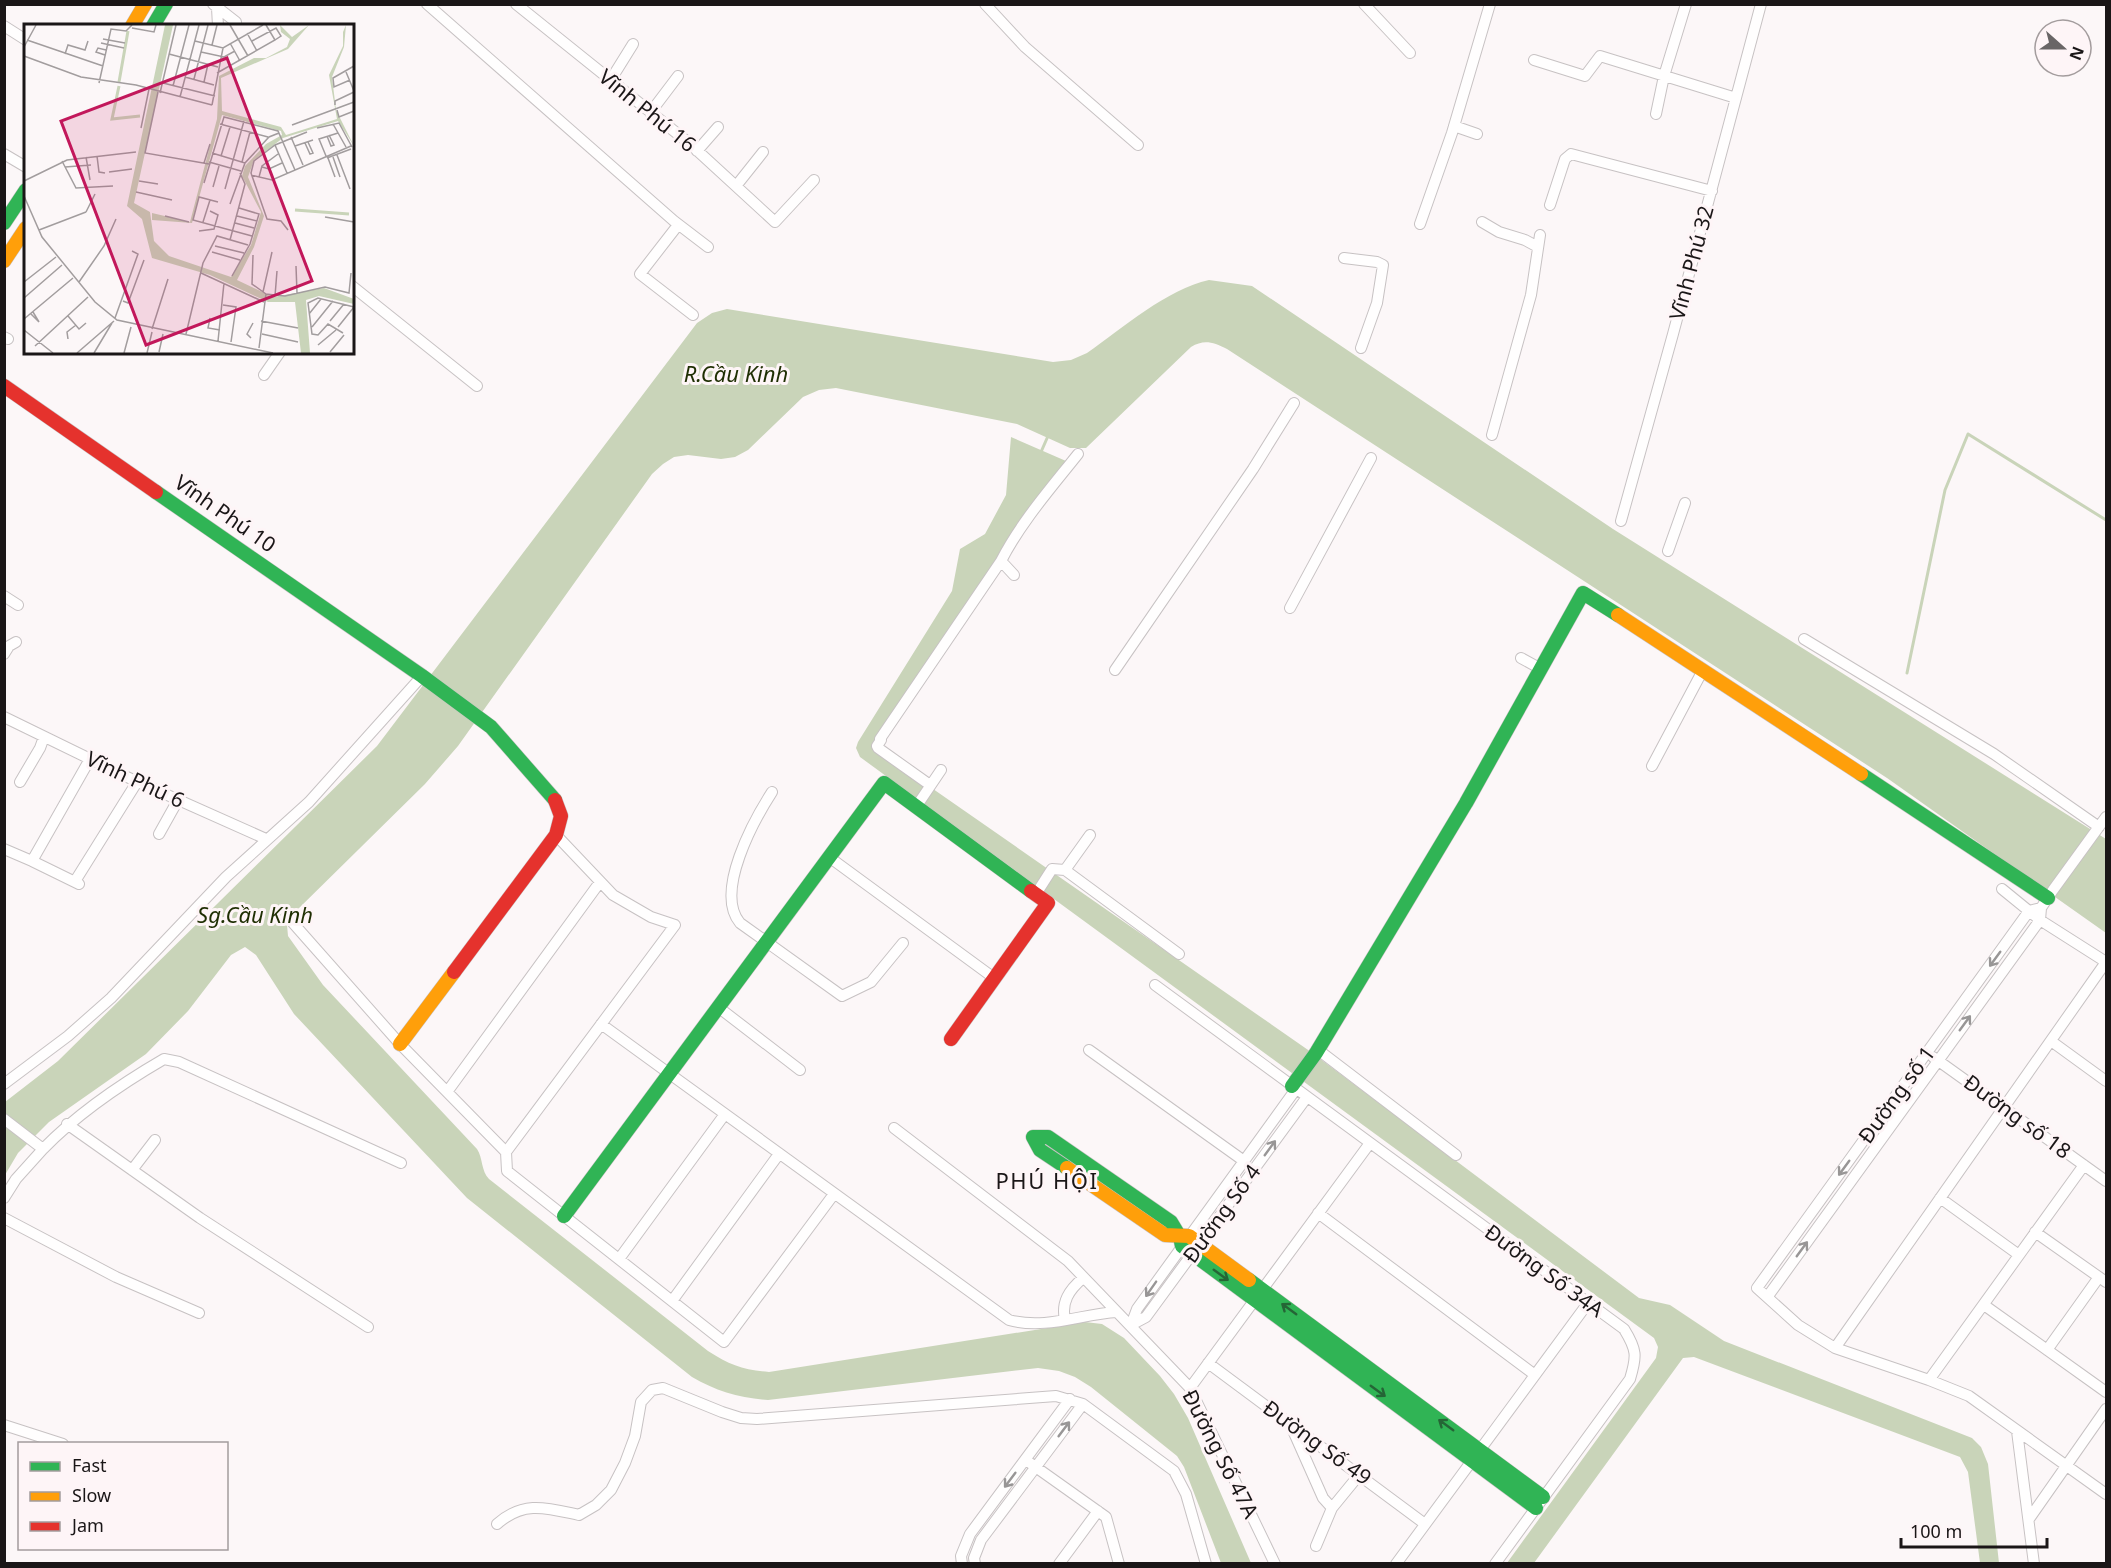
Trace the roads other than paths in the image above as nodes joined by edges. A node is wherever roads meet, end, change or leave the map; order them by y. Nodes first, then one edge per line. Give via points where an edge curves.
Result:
1 (145, 4) edge
2 (166, 4) edge
3 (427, 4) edge
4 (516, 4) edge
5 (985, 4) edge
6 (1364, 4) edge
7 (1490, 4) edge
8 (1686, 4) edge
9 (1761, 4) edge
10 (215, 6) edge
11 (236, 22) dead end
12 (133, 24) edge
13 (154, 24) edge
14 (218, 24) edge
15 (4, 26) edge
16 (24, 39) edge
17 (633, 44) dead end
18 (1410, 53) dead end
19 (1534, 60) dead end
20 (678, 76) dead end
21 (1664, 76) junction
22 (610, 81) junction
23 (1736, 98) junction
24 (650, 112) junction
25 (1656, 114) dead end
26 (1454, 126) junction
27 (718, 127) dead end
28 (1477, 134) dead end
29 (1138, 145) dead end
30 (697, 150) junction
31 (763, 152) dead end
32 (4, 154) edge
33 (24, 165) edge
34 (814, 180) dead end
35 (736, 186) junction
36 (1712, 190) junction
37 (24, 193) edge
38 (1550, 205) dead end
39 (1482, 222) dead end
40 (4, 223) edge
41 (1420, 224) dead end
42 (678, 225) junction
43 (24, 231) edge
44 (1540, 235) dead end
45 (708, 247) dead end
46 (1538, 247) junction
47 (1344, 258) dead end
48 (4, 261) edge
49 (354, 288) edge
50 (693, 315) dead end
51 (1361, 348) dead end
52 (279, 354) edge
53 (264, 375) dead end
54 (4, 386) edge
55 (477, 386) dead end
56 (1294, 403) dead end
57 (1492, 435) dead end
58 (1078, 454) dead end
59 (1371, 458) dead end
60 (1685, 503) dead end
61 (1621, 521) dead end
62 (1668, 551) dead end
63 (1001, 561) junction
64 (1014, 575) dead end
65 (4, 596) edge
66 (18, 605) dead end
67 (1290, 608) dead end
68 (1804, 639) dead end
69 (16, 642) dead end
70 (4, 654) edge
71 (1521, 658) dead end
72 (1115, 669) dead end
73 (1541, 669) junction
74 (1704, 670) junction
75 (425, 678) junction
76 (4, 717) edge
77 (45, 737) junction
78 (90, 759) junction
79 (1652, 766) dead end
80 (941, 770) dead end
81 (20, 782) dead end
82 (137, 782) junction
83 (930, 786) junction
84 (772, 792) dead end
85 (178, 800) junction
86 (917, 804) junction
87 (2106, 817) edge
88 (2097, 831) junction
89 (159, 834) dead end
90 (556, 835) junction
91 (1090, 835) dead end
92 (266, 839) junction
93 (4, 849) edge
94 (829, 857) junction
95 (32, 861) junction
96 (1065, 870) junction
97 (600, 882) junction
98 (2002, 889) dead end
99 (1037, 892) junction
100 (2045, 904) junction
101 (2029, 911) junction
102 (293, 923) dead end
103 (767, 942) junction
104 (903, 943) dead end
105 (1179, 954) dead end
106 (2106, 962) edge
107 (994, 978) junction
108 (1155, 985) dead end
109 (718, 1007) junction
110 (601, 1024) junction
111 (951, 1039) dead end
112 (2051, 1041) junction
113 (400, 1044) junction
114 (1089, 1050) dead end
115 (1316, 1051) junction
116 (1927, 1053) junction
117 (1938, 1061) junction
118 (800, 1070) dead end
119 (669, 1074) junction
120 (2106, 1081) edge
121 (4, 1084) edge
122 (1295, 1085) junction
123 (447, 1092) junction
124 (1307, 1097) junction
125 (2004, 1108) junction
126 (725, 1114) junction
127 (4, 1119) edge
128 (67, 1124) junction
129 (894, 1128) dead end
130 (155, 1140) dead end
131 (1370, 1143) junction
132 (43, 1149) junction
133 (506, 1152) junction
134 (779, 1154) junction
135 (1456, 1155) dead end
136 (1244, 1161) junction
137 (401, 1163) dead end
138 (2084, 1165) junction
139 (132, 1170) junction
140 (2106, 1181) edge
141 (834, 1194) junction
142 (4, 1198) edge
143 (1940, 1198) junction
144 (1318, 1213) junction
145 (564, 1216) junction
146 (4, 1218) edge
147 (2035, 1232) junction
148 (1189, 1243) junction
149 (2019, 1255) junction
150 (619, 1259) junction
151 (1083, 1278) junction
152 (2103, 1280) edge
153 (1258, 1295) junction
154 (1768, 1296) junction
155 (672, 1301) junction
156 (1588, 1304) junction
157 (1983, 1305) junction
158 (199, 1312) dead end
159 (1118, 1312) junction
160 (1065, 1320) junction
161 (1131, 1325) junction
162 (368, 1328) dead end
163 (1834, 1348) junction
164 (2047, 1350) junction
165 (1208, 1363) junction
166 (1535, 1375) junction
167 (1929, 1380) junction
168 (1190, 1388) junction
169 (2106, 1392) edge
170 (1070, 1399) junction
171 (1083, 1404) junction
172 (2106, 1409) edge
173 (1290, 1424) junction
174 (4, 1425) edge
175 (2017, 1431) junction
176 (37, 1439) edge
177 (56, 1442) edge
178 (1476, 1455) junction
179 (1025, 1460) junction
180 (2067, 1466) junction
181 (1035, 1467) junction
182 (1359, 1475) junction
183 (2106, 1494) edge
184 (1540, 1502) junction
185 (1332, 1508) junction
186 (1098, 1511) junction
187 (2030, 1519) junction
188 (497, 1524) dead end
189 (1425, 1524) junction
190 (1316, 1546) dead end
191 (962, 1563) edge
192 (975, 1563) edge
193 (1059, 1563) edge
194 (1119, 1563) edge
195 (1206, 1563) edge
196 (1275, 1563) edge
197 (1396, 1563) edge
198 (1495, 1563) edge
199 (2034, 1563) edge

1 - 12 main road
2 - 13 main road
3 - 42 street
4 - 22 street, Vĩnh Phú 16
5 - 29 street via 1026,47
6 - 18 street
7 - 26 street
8 - 21 street
9 - 23 street, Vĩnh Phú 32
10 - 11 street
10 - 14 street
15 - 16 street
17 - 22 street
19 - 21 street via 1585,76 1600,56
20 - 24 street
21 - 23 street
21 - 25 street
22 - 24 street, Vĩnh Phú 16
23 - 36 street, Vĩnh Phú 32
24 - 30 street, Vĩnh Phú 16
26 - 28 street
26 - 41 street
27 - 30 street
30 - 35 street, Vĩnh Phú 16
31 - 35 street
32 - 33 street
34 - 35 street, Vĩnh Phú 16 via 775,222
36 - 38 street via 1571,154 1565,159
36 - 61 street, Vĩnh Phú 32
37 - 40 main road
39 - 46 street
42 - 45 street
42 - 50 street via 640,274
43 - 48 main road
44 - 46 street
46 - 57 street via 1531,295
47 - 51 street via 1383,265 1377,303
49 - 55 street
52 - 53 street
54 - 75 main road, Vĩnh Phú 10
56 - 72 street
58 - 63 street via 1024,523
59 - 67 street
60 - 62 street
63 - 64 street
63 - 83 street via 877,746
65 - 66 street
68 - 88 street via 1994,754
69 - 70 street
71 - 73 street
73 - 74 main road via 1583,593
73 - 115 main road via 1466,803
74 - 79 street
74 - 100 main road
75 - 90 main road, Vĩnh Phú 10 via 488,725 556,802 561,816
75 - 92 street via 309,802
76 - 77 street, Vĩnh Phú 6
77 - 78 street, Vĩnh Phú 6
77 - 81 street
78 - 82 street, Vĩnh Phú 6
78 - 95 street
80 - 83 street
82 - 85 street, Vĩnh Phú 6
82 - 95 street via 78,881
83 - 86 street
84 - 103 street via 744,847 730,897 735,917
85 - 89 street
85 - 92 street, Vĩnh Phú 6
86 - 94 main road via 884,783
86 - 99 main road
87 - 88 street, Đường số 1
88 - 100 street, Đường số 1
90 - 97 street
90 - 113 main road
91 - 96 street
92 - 121 street via 111,998
93 - 95 street
94 - 103 main road
94 - 107 street
96 - 99 street via 1052,869
96 - 105 street
97 - 110 street via 613,895 651,917 675,925
97 - 123 street
98 - 101 street
99 - 107 main road via 1048,903
100 - 101 street
100 - 106 street
117 -> 100 street, Đường số 1
101 -> 116 street, Đường số 1
102 - 113 street
103 - 104 street via 842,996 871,982
103 - 109 main road
106 - 112 street
107 - 111 main road
108 - 122 street, Đường Số 34A
109 - 118 street
109 - 119 main road
110 - 119 street
110 - 133 street
112 - 120 street
112 - 125 street
113 - 123 street
114 - 136 street
115 - 122 main road
115 - 135 street
116 - 117 street, Đường số 18
116 -> 154 street, Đường số 1 via 1757,1288
117 - 125 street, Đường số 18
154 -> 117 street, Đường số 1
119 - 126 street
119 - 145 main road
122 - 124 street, Đường Số 34A
122 - 136 street
123 - 133 street
124 - 131 street, Đường Số 34A
148 -> 124 street, Đường Số 4
125 - 138 street, Đường số 18
125 - 143 street
126 - 134 street
126 - 150 street
127 - 132 street
128 - 132 street
128 - 137 street via 164,1059 180,1062
128 - 139 street
129 - 151 street, Đường Số 47A via 1068,1261
130 - 139 street
131 - 144 street
131 - 156 street, Đường Số 34A
132 - 142 street
133 - 145 street via 507,1171
134 - 141 street
134 - 155 street
136 - 148 street
138 - 140 street, Đường số 18
138 - 147 street
139 - 162 street
141 - 155 street via 724,1342
141 - 160 street via 1009,1320 1026,1325
143 - 149 street
143 - 163 street
144 - 153 street
144 - 166 street
145 - 150 street
146 - 158 street via 116,1276
147 - 149 street
147 - 152 street
148 - 148 main road via 1171,1222 1048,1137 1033,1137 1041,1150 1165,1235
148 - 153 main road
148 - 161 street via 1137,1310
149 - 157 street
150 - 155 street
151 - 159 street, Đường Số 47A
151 - 160 street via 1069,1290 1062,1310
152 - 164 street
153 - 165 street
153 - 178 main road
154 - 163 street via 1798,1325
156 - 166 street
156 - 184 street, Đường Số 34A via 1624,1329 1636,1359 1630,1379
157 - 164 street
157 - 167 street
159 - 160 street
159 - 161 street, Đường Số 47A
161 - 168 street, Đường Số 47A
163 - 167 street
164 - 169 street
165 - 168 street
165 - 173 street, Đường Số 49
166 - 178 street
167 - 175 street via 1969,1396
168 - 196 street, Đường Số 47A
170 - 171 street
170 - 179 street
170 - 188 street via 1056,1396 757,1419 722,1412 663,1388 652,1390 641,1402 625,1463 611,1490 596,1505 579,1515 532,1507
181 -> 171 street
171 - 195 street via 1174,1471 1186,1494
172 - 180 street
173 - 182 street, Đường Số 49
173 - 185 street via 1323,1498
174 - 176 street
175 - 180 street
175 - 187 street
176 - 177 street
178 - 184 main road
178 - 189 street
179 - 181 street
179 -> 191 street via 970,1534
180 - 183 street
180 - 187 street
181 - 186 street
181 - 192 street via 981,1540
182 - 185 street
182 - 189 street, Đường Số 49
184 - 198 street, Đường Số 34A
185 - 190 street
186 - 193 street
186 - 194 street via 1106,1517
187 - 199 street
189 - 197 street

